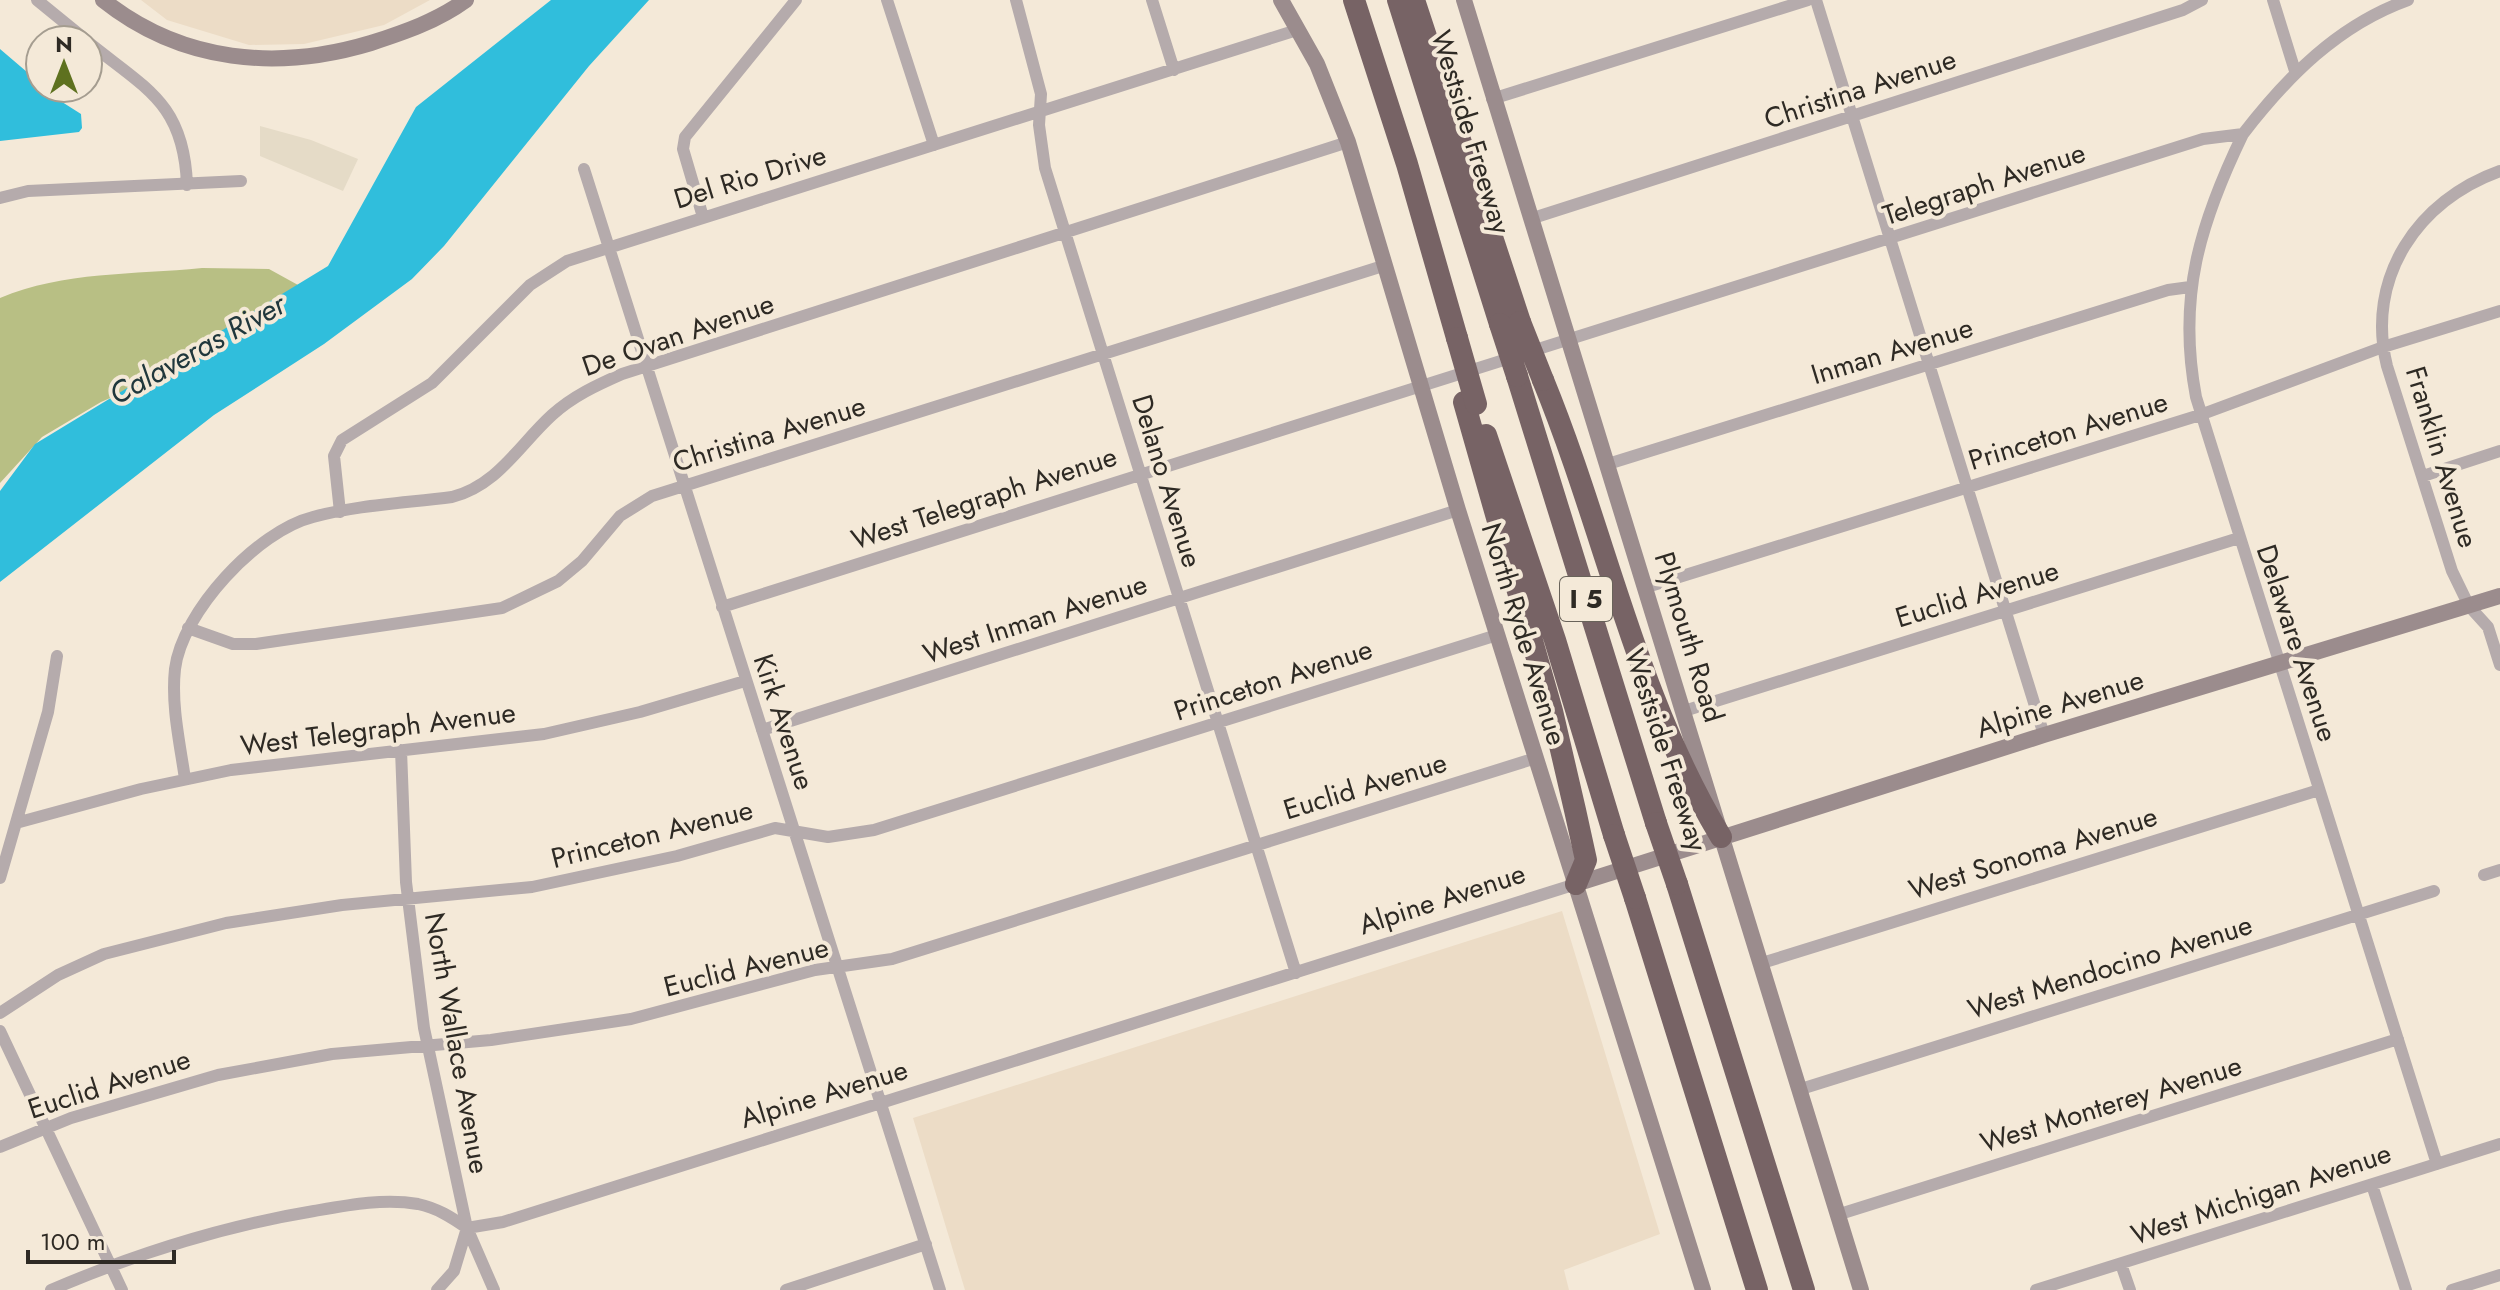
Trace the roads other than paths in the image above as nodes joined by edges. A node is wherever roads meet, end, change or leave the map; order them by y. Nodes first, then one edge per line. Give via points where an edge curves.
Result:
1 (37, 0) edge
2 (103, 0) edge
3 (466, 0) edge
4 (796, 0) edge
5 (887, 0) edge
6 (1016, 0) edge
7 (1152, 0) edge
8 (1281, 0) edge
9 (1354, 0) edge
10 (1398, 0) edge
11 (1414, 0) edge
12 (1464, 0) edge
13 (1808, 0) edge
14 (1816, 0) edge
15 (2202, 0) edge
16 (2273, 0) edge
17 (2408, 0) edge
18 (66, 24) edge
19 (1297, 30) junction
20 (104, 56) edge
21 (1174, 70) junction
22 (2295, 71) junction
23 (1492, 99) junction
24 (1040, 111) junction
25 (1853, 117) junction
26 (2243, 134) junction
27 (1348, 142) junction
28 (934, 145) junction
29 (584, 169) dead end
30 (2500, 171) edge
31 (241, 181) dead end
32 (187, 185) junction
33 (0, 198) edge
34 (703, 217) junction
35 (1530, 219) junction
36 (1065, 235) junction
37 (1891, 238) junction
38 (609, 246) junction
39 (1386, 265) junction
40 (2190, 287) junction
41 (2500, 311) edge
42 (1510, 323) junction
43 (1568, 338) junction
44 (2383, 347) junction
45 (1534, 348) joint
46 (1103, 354) junction
47 (1930, 364) junction
48 (647, 366) junction
49 (1421, 386) junction
50 (1470, 403) junction
51 (2200, 415) junction
52 (2500, 451) edge
53 (1608, 464) junction
54 (1140, 474) junction
55 (2423, 476) junction
56 (684, 485) junction
57 (1968, 487) junction
58 (1458, 510) junction
59 (340, 512) junction
60 (2239, 538) junction
61 (1647, 587) junction
62 (2500, 596) edge
63 (1178, 599) junction
64 (2469, 606) junction
65 (722, 607) junction
66 (2006, 610) junction
67 (188, 628) junction
68 (1497, 635) junction
69 (57, 656) dead end
70 (2279, 664) junction
71 (2500, 665) edge
72 (745, 681) junction
73 (1684, 711) junction
74 (1217, 723) junction
75 (762, 730) junction
76 (2044, 735) junction
77 (401, 750) junction
78 (1536, 758) junction
79 (185, 779) junction
80 (2319, 790) junction
81 (16, 823) junction
82 (793, 831) junction
83 (1721, 837) junction
84 (1255, 846) junction
85 (2500, 870) edge
86 (2484, 875) dead end
87 (0, 878) edge
88 (1576, 884) junction
89 (2434, 891) dead end
90 (408, 899) junction
91 (2358, 915) junction
92 (1762, 963) junction
93 (837, 968) junction
94 (1296, 973) junction
95 (0, 1013) edge
96 (0, 1031) edge
97 (2398, 1039) junction
98 (428, 1045) junction
99 (1801, 1089) junction
100 (881, 1103) junction
101 (44, 1128) junction
102 (2500, 1144) edge
103 (0, 1147) edge
104 (2437, 1164) junction
105 (2372, 1185) junction
106 (1840, 1214) junction
107 (467, 1228) junction
108 (926, 1244) junction
109 (2121, 1264) junction
110 (110, 1265) junction
111 (2500, 1275) edge
112 (51, 1290) edge
113 (122, 1290) edge
114 (437, 1290) edge
115 (494, 1290) edge
116 (786, 1290) edge
117 (940, 1290) edge
118 (1703, 1290) edge
119 (1757, 1290) edge
120 (1804, 1290) edge
121 (1861, 1290) edge
122 (2036, 1290) edge
123 (2130, 1290) edge
124 (2406, 1290) edge
125 (2452, 1290) edge

1 - 18 street
2 - 3 street via 182,44 270,60 318,57 370,43 425,24
4 - 34 street via 685,137 683,149
5 - 28 street
6 - 24 street, Delano Avenue via 1036,65
7 - 21 street
8 - 19 street, North Ryde Avenue
9 - 50 highway via 1407,164 1418,236
10 - 42 highway, Westside Freeway / I 5
11 - 42 highway
12 - 23 street, Plymouth Road
13 - 23 street
14 - 25 street
15 - 25 street, Christina Avenue
16 - 22 street
17 - 22 street via 2345,32
19 - 21 street, Del Rio Drive
19 - 27 street, North Ryde Avenue via 1317,64
20 - 32 street via 169,111 182,138
21 - 24 street, Del Rio Drive
22 - 26 street
23 - 35 street, Plymouth Road
24 - 28 street, Del Rio Drive
24 - 36 street, Delano Avenue via 1045,168
25 - 35 street, Christina Avenue
25 - 37 street
26 - 37 street, Telegraph Avenue via 2203,139
26 - 40 street, Delaware Avenue via 2204,224
27 - 36 street, De Ovan Avenue
27 - 39 street, North Ryde Avenue
28 - 34 street, Del Rio Drive
29 - 38 street, Kirk Avenue
30 - 44 street via 2446,198 2414,230 2388,282
31 - 32 street
32 - 33 street via 28,191
34 - 38 street, Del Rio Drive
35 - 43 street, Plymouth Road
36 - 46 street, Delano Avenue
36 - 48 street, De Ovan Avenue
37 - 43 street, Telegraph Avenue
37 - 47 street
38 - 48 street, Kirk Avenue
38 - 59 street, Del Rio Drive via 567,261 530,285 432,383 342,440 334,456
39 - 46 street, Christina Avenue
39 - 49 street, North Ryde Avenue
40 - 47 street, Inman Avenue
40 - 51 street, Delaware Avenue via 2191,374
41 - 44 street, Princeton Avenue
42 - 83 highway, bridge via 1564,430 1640,659 1685,769
42 - 120 highway, Westside Freeway / I 5, bridge via 1517,376
43 - 45 street, Telegraph Avenue
43 - 53 street, Plymouth Road
44 - 51 street, Princeton Avenue
44 - 55 street, Franklin Avenue
45 - 49 street, West Telegraph Avenue
46 - 54 street, Delano Avenue
46 - 56 street, Christina Avenue
47 - 53 street, Inman Avenue
47 - 57 street
48 - 56 street, Kirk Avenue
48 - 59 street, De Ovan Avenue via 594,386 567,403 474,490
49 - 54 street, West Telegraph Avenue
49 - 58 street, North Ryde Avenue
50 - 88 highway via 1575,810 1586,860
50 - 119 highway, I 5, bridge via 1555,640
51 - 57 street, Princeton Avenue
51 - 60 street, Delaware Avenue
52 - 55 street
53 - 61 street, Plymouth Road
54 - 63 street, Delano Avenue
54 - 65 street, West Telegraph Avenue
55 - 64 street, Franklin Avenue via 2452,571
56 - 65 street, Kirk Avenue
56 - 67 street, Christina Avenue via 629,508 558,581 502,608 256,644 233,644
57 - 61 street, Princeton Avenue
57 - 66 street
58 - 63 street, West Inman Avenue
58 - 68 street, North Ryde Avenue
59 - 67 street, De Ovan Avenue via 302,520 278,532 206,598
60 - 66 street, Euclid Avenue
60 - 70 street, Delaware Avenue
61 - 73 street, Plymouth Road
62 - 64 street, Alpine Avenue
63 - 74 street, Delano Avenue
63 - 75 street, West Inman Avenue
64 - 70 street, Alpine Avenue
64 - 71 street, Franklin Avenue via 2488,627
65 - 72 street, Kirk Avenue
66 - 73 street, Euclid Avenue
66 - 76 street
67 - 79 street, De Ovan Avenue via 174,673
68 - 74 street, Princeton Avenue
68 - 78 street, North Ryde Avenue
69 - 81 street
70 - 76 street, Alpine Avenue
70 - 80 street, Delaware Avenue
72 - 75 street, Kirk Avenue
72 - 77 street, West Telegraph Avenue via 544,734
73 - 83 street, Plymouth Road
74 - 82 street, Princeton Avenue via 874,830 828,837
74 - 84 street, Delano Avenue
75 - 82 street, Kirk Avenue
76 - 83 street, Alpine Avenue
77 - 79 street, West Telegraph Avenue via 281,762
77 - 90 street, North Wallace Avenue
78 - 84 street, Euclid Avenue
78 - 88 street, North Ryde Avenue
79 - 81 street, West Telegraph Avenue
80 - 91 street, Delaware Avenue
80 - 92 street, West Sonoma Avenue
81 - 87 street
82 - 90 street, Princeton Avenue via 775,828 677,856 532,887
82 - 93 street, Kirk Avenue
83 - 88 street, Alpine Avenue
83 - 92 street, Plymouth Road
84 - 93 street, Euclid Avenue via 892,959
84 - 94 street, Delano Avenue
85 - 86 street
88 - 94 street, Alpine Avenue
88 - 118 street, North Ryde Avenue
89 - 91 street, West Mendocino Avenue
90 - 95 street, Princeton Avenue via 279,913 151,939 69,969
90 - 98 street, North Wallace Avenue
91 - 97 street, Delaware Avenue
91 - 99 street, West Mendocino Avenue
92 - 99 street, Plymouth Road
93 - 98 street, Euclid Avenue via 631,1019
93 - 100 street, Kirk Avenue
94 - 100 street, Alpine Avenue
96 - 101 street
97 - 104 street, Delaware Avenue
97 - 106 street, West Monterey Avenue
98 - 101 street, Euclid Avenue via 332,1054 218,1075
98 - 107 street, North Wallace Avenue
99 - 106 street, Plymouth Road
100 - 107 street, Alpine Avenue via 503,1222
100 - 108 street, Kirk Avenue
101 - 103 street, Euclid Avenue
101 - 110 street
102 - 104 street, West Michigan Avenue
104 - 105 street, West Michigan Avenue
105 - 109 street, West Michigan Avenue
105 - 124 street
106 - 121 street, Plymouth Road
107 - 110 street via 433,1208 385,1201 276,1217
107 - 114 street via 454,1271
107 - 115 street, North Wallace Avenue
108 - 116 street
108 - 117 street, Kirk Avenue
109 - 122 street, West Michigan Avenue
109 - 123 street
110 - 112 street
110 - 113 street
111 - 125 street

